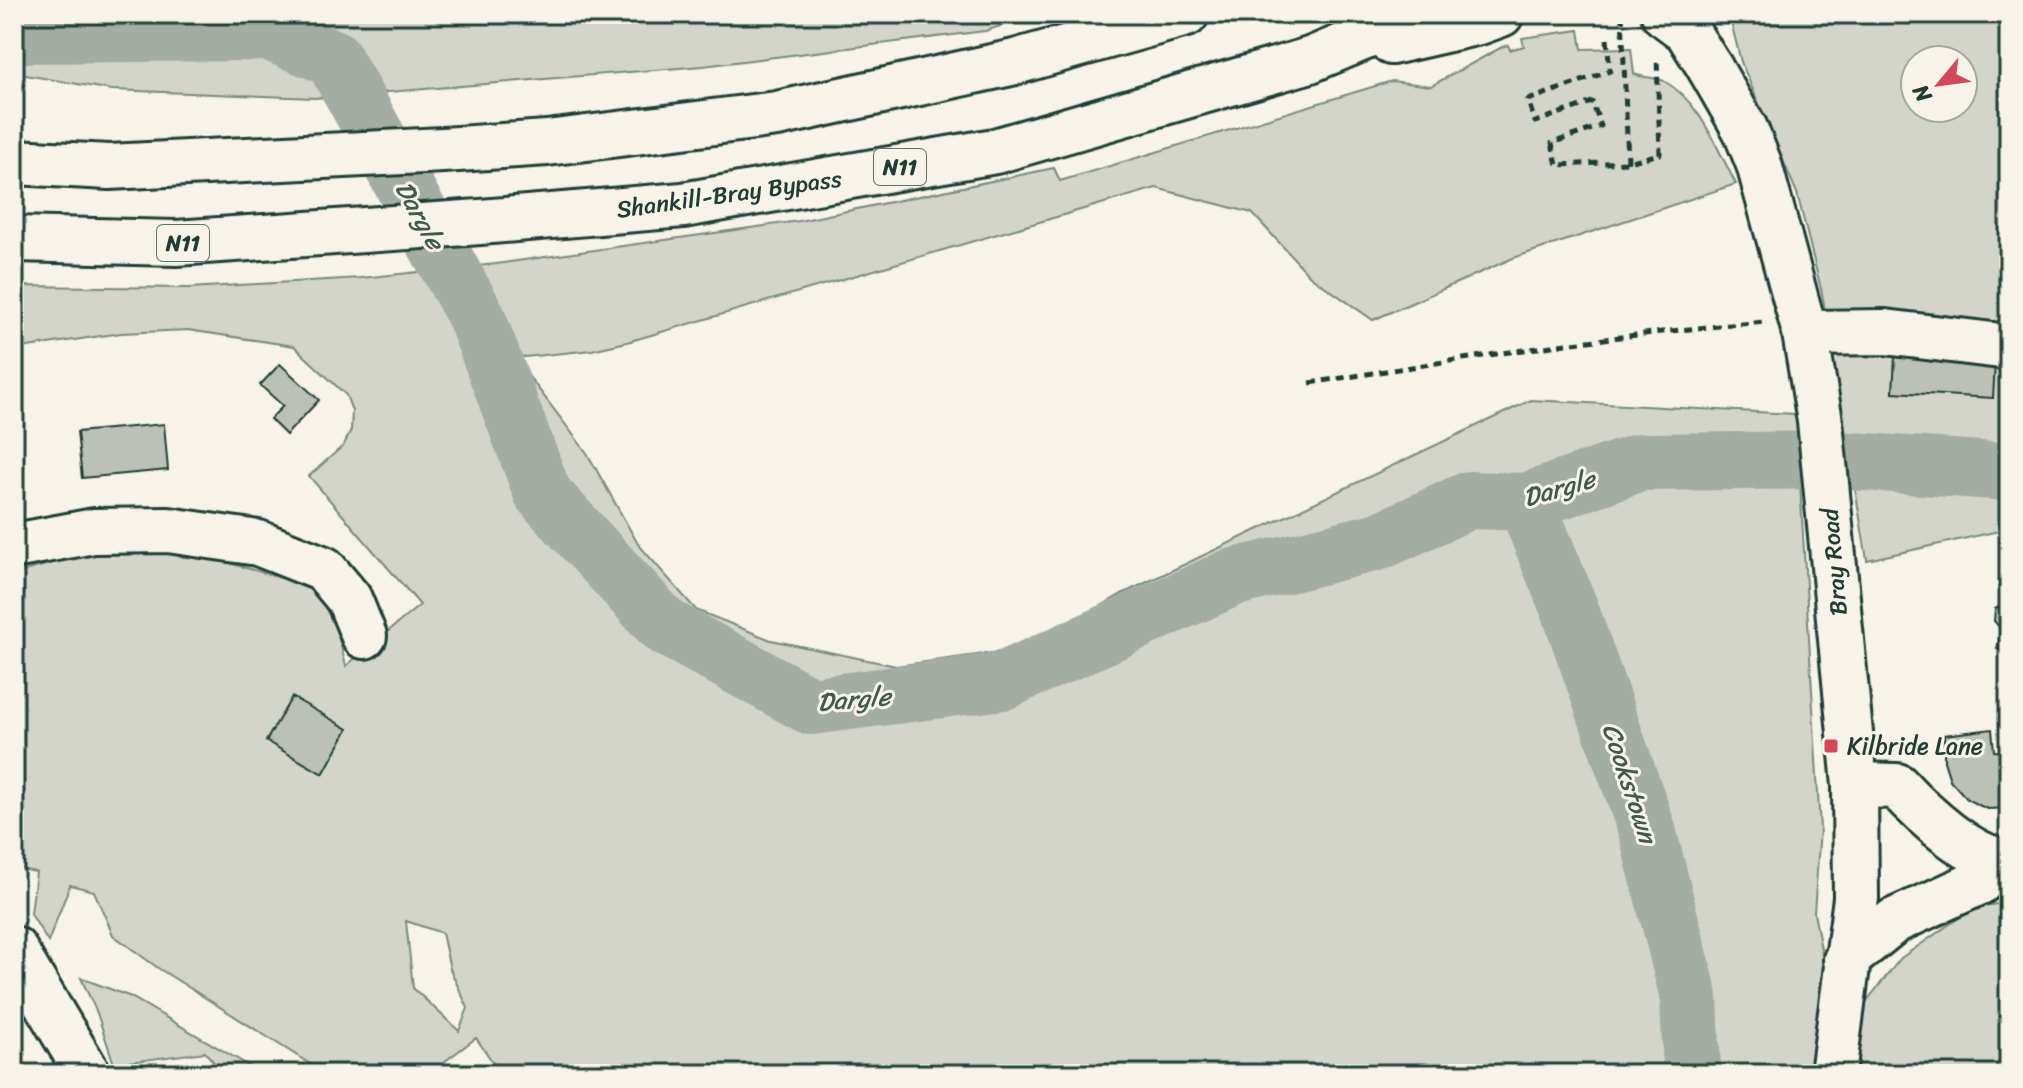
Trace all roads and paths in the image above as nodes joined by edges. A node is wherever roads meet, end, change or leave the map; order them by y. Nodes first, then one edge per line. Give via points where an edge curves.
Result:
1 (1186, 14) edge
2 (1421, 14) edge
3 (1501, 14) edge
4 (1622, 14) edge
5 (1664, 14) edge
6 (1706, 14) edge
7 (1607, 39) dead end
8 (1310, 60) junction
9 (1710, 68) junction
10 (1656, 74) dead end
11 (14, 133) edge
12 (247, 161) junction
13 (14, 162) edge
14 (1628, 162) junction
15 (14, 239) edge
16 (1805, 333) junction
17 (2009, 347) edge
18 (1310, 383) dead end
19 (14, 546) edge
20 (364, 636) dead end
21 (1855, 785) junction
22 (2005, 861) edge
23 (14, 949) edge
24 (1846, 960) junction
25 (88, 1074) edge
26 (1833, 1074) edge

1 - 12 main road via 1015,62 777,114 547,143
2 - 8 main road, Shankill-Bray Bypass / N11
3 - 8 main road, N11
4 - 14 path
5 - 9 main road, Bray Road via 1687,31
6 - 9 main road
7 - 14 path via 1610,71 1528,100 1535,122 1592,102 1601,126 1552,143 1557,165
8 - 15 main road, Shankill-Bray Bypass / N11 via 995,151 683,205 176,243
9 - 16 main road, Bray Road via 1759,164
10 - 14 path via 1660,154
11 - 12 main road via 190,138
12 - 13 main road via 109,167
16 - 17 main road via 1885,332
16 - 18 path via 1778,321 1701,327
16 - 21 main road, Bray Road via 1828,492
19 - 20 main road via 94,531 168,530 258,543 324,569 349,599
21 - 22 main road via 1897,786 1962,844
21 - 24 main road, Bray Road via 1856,898
22 - 24 main road via 1980,882 1894,921
23 - 25 main road
24 - 26 main road, Bray Road

